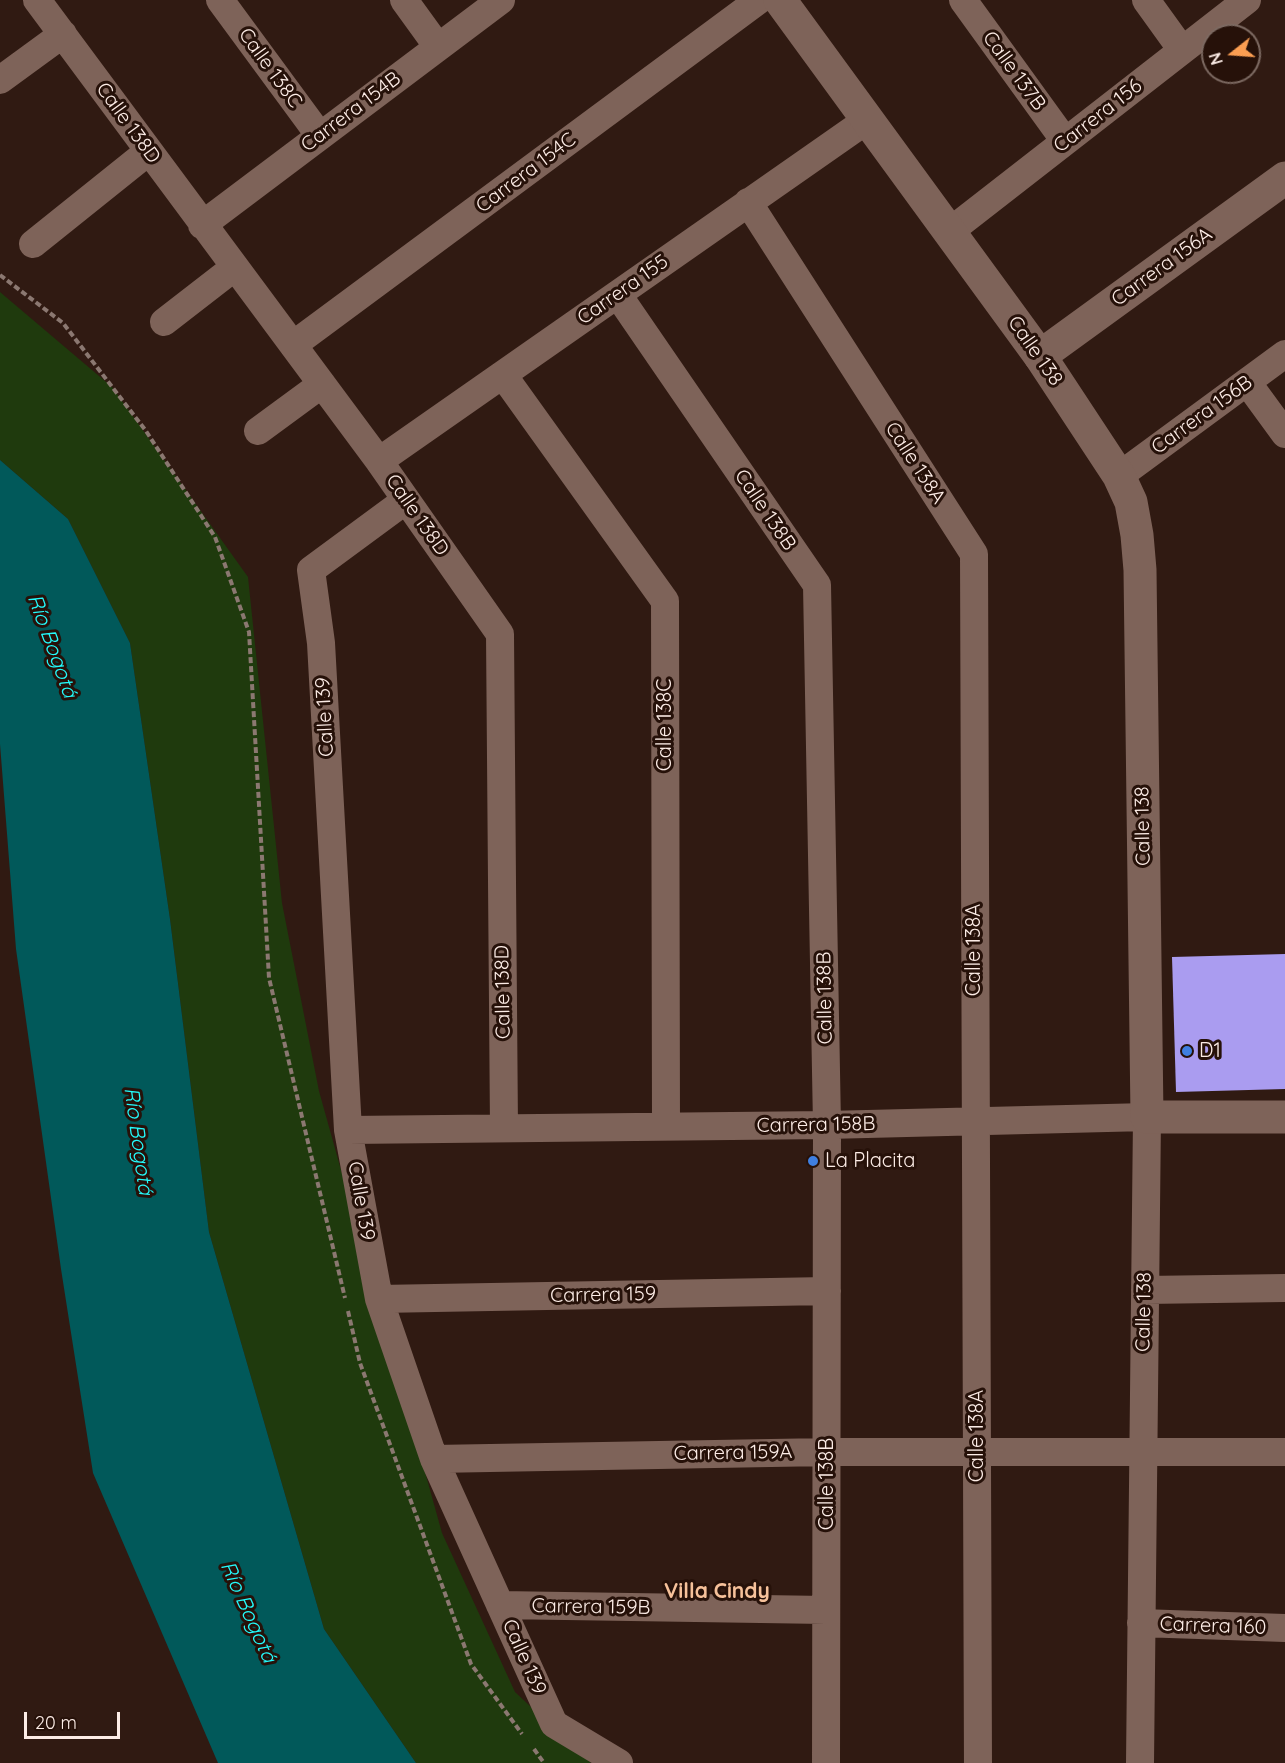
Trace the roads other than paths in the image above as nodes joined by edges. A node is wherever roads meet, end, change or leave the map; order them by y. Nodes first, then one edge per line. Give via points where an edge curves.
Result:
1 (37, 0) edge
2 (220, 0) edge
3 (404, 0) edge
4 (501, 0) edge
5 (759, 0) edge
6 (780, 0) edge
7 (963, 0) edge
8 (1146, 0) edge
9 (1247, 0) edge
10 (63, 34) junction
11 (438, 47) junction
12 (1182, 50) junction
13 (0, 80) edge
14 (867, 120) junction
15 (320, 136) junction
16 (1065, 141) junction
17 (149, 151) junction
18 (1285, 178) edge
19 (748, 202) junction
20 (202, 225) junction
21 (949, 232) junction
22 (33, 244) dead end
23 (234, 267) junction
24 (618, 295) junction
25 (164, 322) dead end
26 (292, 345) junction
27 (1285, 354) edge
28 (1040, 356) junction
29 (503, 375) junction
30 (1247, 382) junction
31 (322, 384) junction
32 (258, 431) dead end
33 (1285, 434) edge
34 (380, 461) junction
35 (1119, 476) junction
36 (406, 500) junction
37 (1147, 1117) junction
38 (1285, 1117) edge
39 (975, 1122) junction
40 (827, 1125) junction
41 (666, 1126) junction
42 (504, 1128) junction
43 (348, 1130) junction
44 (1285, 1288) edge
45 (1145, 1290) junction
46 (827, 1291) junction
47 (379, 1299) junction
48 (827, 1452) junction
49 (977, 1452) junction
50 (1285, 1452) edge
51 (1143, 1453) junction
52 (434, 1459) junction
53 (500, 1605) junction
54 (826, 1610) junction
55 (1141, 1623) junction
56 (1285, 1629) edge
57 (619, 1763) edge
58 (826, 1763) edge
59 (978, 1763) edge
60 (1140, 1763) edge

1 - 10 street, Calle 138D
2 - 15 street, Calle 138C
3 - 11 street
4 - 11 street, Carrera 154B
5 - 26 street, Carrera 154C
6 - 14 street, Calle 138
7 - 16 street, Calle 137B
8 - 12 street
9 - 12 street, Carrera 156
10 - 13 street
10 - 17 street, Calle 138D
11 - 15 street, Carrera 154B
12 - 16 street, Carrera 156
14 - 19 street, Carrera 155
14 - 21 street, Calle 138
15 - 20 street, Carrera 154B
16 - 21 street, Carrera 156
17 - 20 street, Calle 138D
17 - 22 street
18 - 28 street, Carrera 156A
19 - 24 street, Carrera 155
19 - 39 street, Calle 138A via 974,554
20 - 23 street, Calle 138D
21 - 28 street, Calle 138
23 - 25 street
23 - 26 street, Calle 138D
24 - 29 street, Carrera 155
24 - 40 street, Calle 138B via 817,585
26 - 31 street, Calle 138D
27 - 30 street, Carrera 156B
28 - 35 street, Calle 138
29 - 34 street, Carrera 155
29 - 41 street, Calle 138C via 664,602
30 - 33 street
30 - 35 street, Carrera 156B
31 - 32 street
31 - 34 street, Calle 138D
34 - 36 street, Calle 138D
35 - 37 street, Calle 138 via 1131,502 1140,570
36 - 42 street, Calle 138D via 500,634
36 - 43 street, Calle 139 via 311,570 321,643
37 - 38 street, Carrera 158B
37 - 39 street, Carrera 158B
37 - 45 street, Calle 138
39 - 40 street, Carrera 158B
39 - 49 street, Calle 138A
40 - 41 street, Carrera 158B
40 - 46 street, Calle 138B
41 - 42 street, Carrera 158B
42 - 43 street, Carrera 158B
43 - 47 street, Calle 139
44 - 45 street
45 - 51 street, Calle 138
46 - 47 street, Carrera 159
46 - 48 street, Calle 138B
47 - 52 street, Calle 139
48 - 49 street, Carrera 159A
48 - 52 street, Carrera 159A
48 - 54 street, Calle 138B
49 - 51 street, Carrera 159A
49 - 59 street, Calle 138A
50 - 51 street, Carrera 159A
51 - 55 street, Calle 138
52 - 53 street, Calle 139
53 - 54 street, Carrera 159B
53 - 57 street, Calle 139 via 554,1724
54 - 58 street, Calle 138B
55 - 56 street, Carrera 160
55 - 60 street, Calle 138

